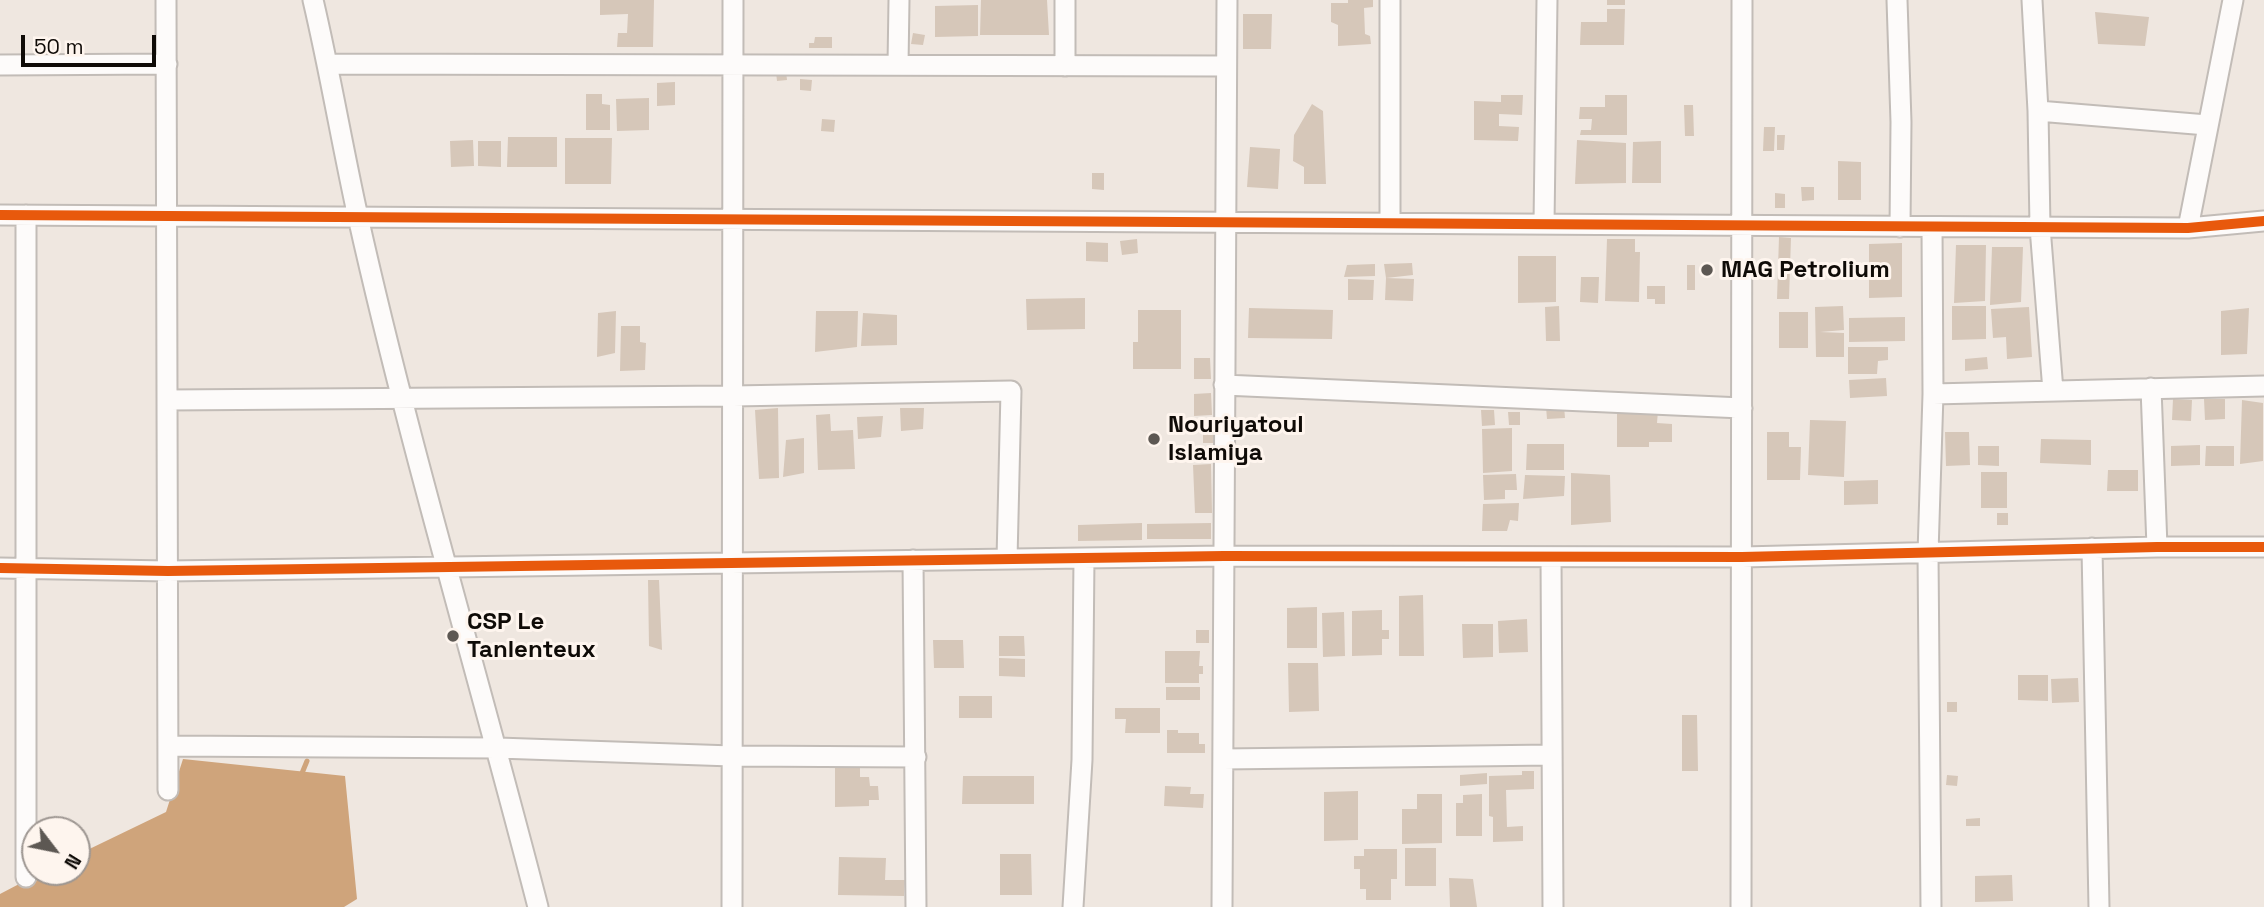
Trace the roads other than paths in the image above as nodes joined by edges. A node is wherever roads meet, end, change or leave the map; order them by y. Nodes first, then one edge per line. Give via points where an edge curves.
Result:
1 (166, 0) edge
2 (313, 0) edge
3 (733, 0) edge
4 (899, 0) edge
5 (1065, 0) edge
6 (1227, 0) edge
7 (1390, 0) edge
8 (1547, 0) edge
9 (1742, 0) edge
10 (1897, 0) edge
11 (2032, 0) edge
12 (2233, 0) edge
13 (167, 64) junction
14 (328, 64) junction
15 (0, 65) edge
16 (733, 65) junction
17 (898, 65) junction
18 (1066, 66) junction
19 (1226, 66) junction
20 (2038, 111) junction
21 (2207, 125) junction
22 (0, 215) edge
23 (26, 215) junction
24 (168, 216) junction
25 (358, 217) junction
26 (733, 219) junction
27 (2264, 221) edge
28 (1225, 222) junction
29 (1390, 223) junction
30 (1544, 224) junction
31 (1741, 226) junction
32 (1900, 227) junction
33 (1932, 227) junction
34 (2040, 227) junction
35 (2188, 228) junction
36 (1224, 386) junction
37 (2264, 386) edge
38 (2151, 388) junction
39 (2053, 391) junction
40 (1933, 394) junction
41 (733, 396) junction
42 (403, 398) junction
43 (168, 400) junction
44 (1742, 408) junction
45 (2157, 547) junction
46 (2264, 547) edge
47 (2092, 548) junction
48 (1928, 553) junction
49 (1224, 556) junction
50 (1552, 557) junction
51 (1742, 557) junction
52 (1084, 558) junction
53 (1007, 559) junction
54 (913, 560) junction
55 (732, 563) junction
56 (448, 567) junction
57 (0, 568) edge
58 (26, 569) junction
59 (168, 570) junction
60 (169, 746) junction
61 (498, 748) junction
62 (732, 755) junction
63 (1552, 755) junction
64 (916, 757) junction
65 (1223, 759) junction
66 (168, 790) dead end
67 (26, 816) edge
68 (538, 907) edge
69 (732, 907) edge
70 (916, 907) edge
71 (1073, 907) edge
72 (1222, 907) edge
73 (1553, 907) edge
74 (1741, 907) edge
75 (1931, 907) edge
76 (2099, 907) edge

1 - 13 street
2 - 14 street
3 - 16 street
4 - 17 street
5 - 18 street
6 - 19 street
7 - 29 street
8 - 30 street
9 - 31 street
10 - 32 street
11 - 20 street
12 - 21 street
13 - 15 street
13 - 24 street
14 - 16 street
14 - 25 street
16 - 17 street
16 - 26 street
17 - 18 street
18 - 19 street
19 - 28 street
20 - 21 street
20 - 34 street
21 - 35 street
22 - 23 street
23 - 24 street
23 - 58 street
24 - 25 street
24 - 43 street
25 - 26 street
25 - 42 street
26 - 28 street
26 - 41 street
27 - 35 street
28 - 29 street
28 - 36 street
29 - 30 street
30 - 31 street
31 - 32 street
31 - 44 street
32 - 33 street
33 - 34 street
33 - 40 street
34 - 35 street
34 - 39 street
36 - 44 street
36 - 49 street
37 - 38 street
38 - 39 street
38 - 45 street
39 - 40 street
40 - 48 street
41 - 42 street
41 - 53 street via 1011,391
41 - 55 street
42 - 43 street
42 - 56 street
43 - 59 street
44 - 51 street
45 - 46 street
45 - 47 street
47 - 48 street
47 - 76 street
48 - 51 street
48 - 75 street
49 - 50 street
49 - 52 street
49 - 65 street
50 - 51 street
50 - 63 street
51 - 74 street
52 - 53 street
52 - 71 street via 1082,760
53 - 54 street
54 - 55 street
54 - 64 street
55 - 56 street
55 - 62 street
56 - 59 street
56 - 61 street
57 - 58 street
58 - 59 street
58 - 67 street
59 - 60 street
60 - 61 street
60 - 66 street
61 - 62 street
61 - 68 street
62 - 64 street
62 - 69 street
63 - 65 street
63 - 73 street
64 - 70 street
65 - 72 street

